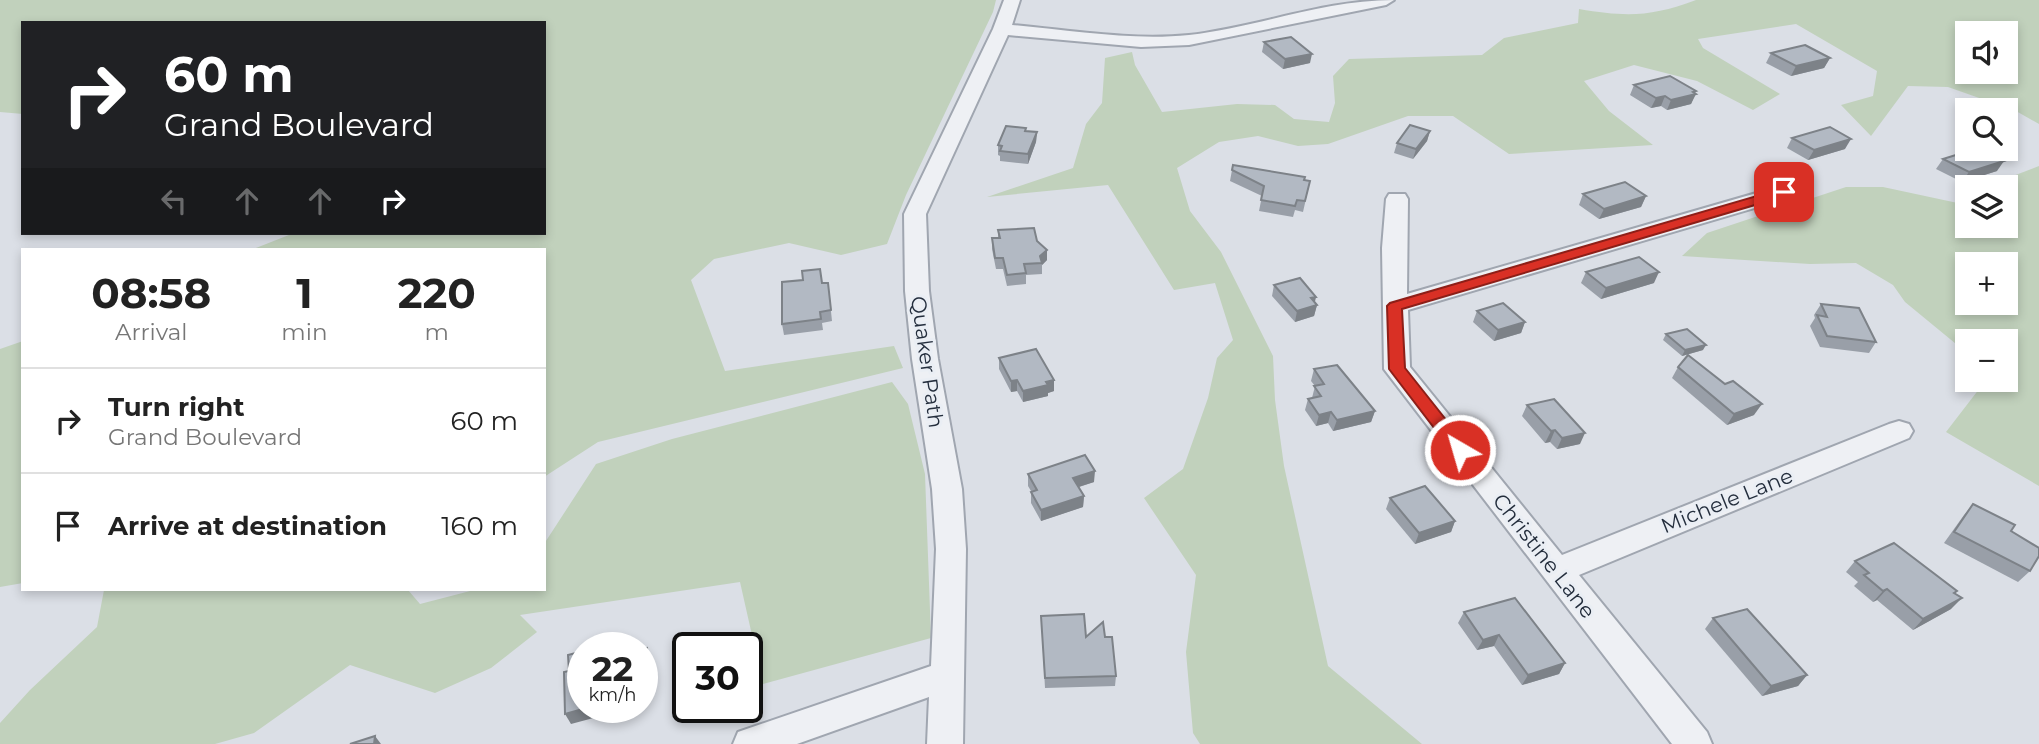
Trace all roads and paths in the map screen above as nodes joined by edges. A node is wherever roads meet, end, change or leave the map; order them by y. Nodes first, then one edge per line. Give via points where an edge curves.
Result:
1 (1012, 0) edge
2 (1386, 0) edge
3 (1002, 29) junction
4 (1784, 192) dead end
5 (1397, 200) dead end
6 (1395, 306) junction
7 (1899, 431) dead end
8 (1556, 570) junction
9 (945, 676) junction
10 (751, 744) edge
11 (945, 744) edge
12 (1694, 744) edge

1 - 3 street, Quaker Path
2 - 3 street via 1189,40 1141,42
3 - 9 street, Quaker Path via 915,214 917,291 947,489 950,537
4 - 6 street
5 - 6 street, Christine Lane
6 - 8 street, Christine Lane via 1397,369
7 - 8 street, Michele Lane
8 - 12 street, Christine Lane
9 - 10 street
9 - 11 street, Quaker Path

